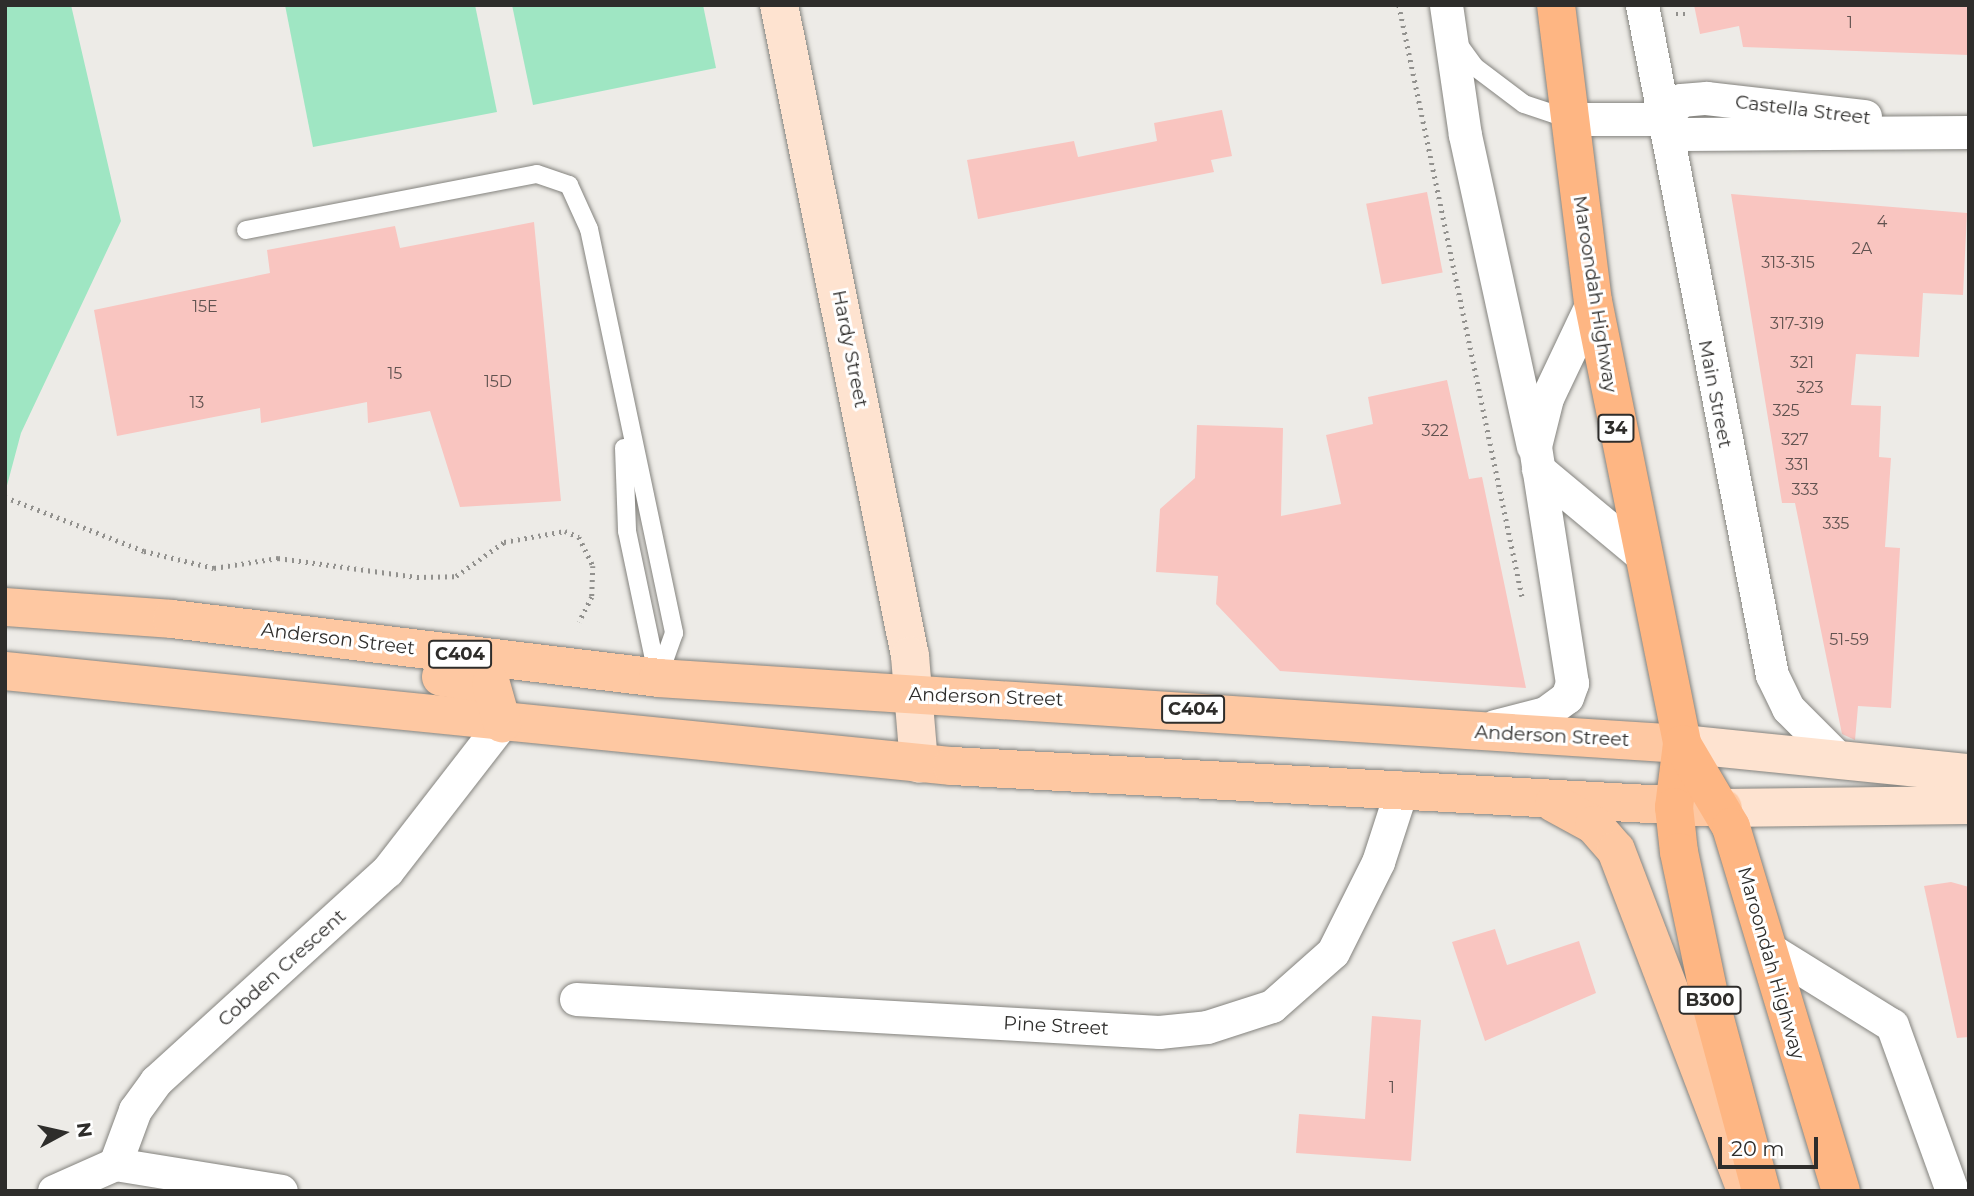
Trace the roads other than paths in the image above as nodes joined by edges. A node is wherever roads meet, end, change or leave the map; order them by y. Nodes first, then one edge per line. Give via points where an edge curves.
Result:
1 (779, 5) edge
2 (1556, 5) edge
3 (1642, 5) edge
4 (1447, 13) edge
5 (1662, 119) junction
6 (1569, 120) junction
7 (1959, 132) edge
8 (246, 230) dead end
9 (1593, 301) junction
10 (623, 413) junction
11 (1537, 466) junction
12 (1640, 554) junction
13 (5, 607) edge
14 (232, 626) junction
15 (5, 671) edge
16 (658, 678) junction
17 (915, 694) junction
18 (502, 723) junction
19 (1406, 726) junction
20 (1470, 731) junction
21 (658, 740) junction
22 (1682, 744) junction
23 (1839, 758) junction
24 (919, 764) junction
25 (1969, 773) edge
26 (1402, 788) junction
27 (1532, 799) junction
28 (1969, 805) edge
29 (1674, 807) junction
30 (1723, 808) junction
31 (1766, 947) junction
32 (576, 999) dead end
33 (115, 1164) junction
34 (54, 1191) edge
35 (281, 1191) edge
36 (1746, 1191) edge
37 (1761, 1191) edge
38 (1841, 1191) edge
39 (1952, 1191) edge

1 - 17 main road, Hardy Street
2 - 6 highway, Maroondah Highway / 34
3 - 5 street, Main Street
4 - 6 lane via 1475,67 1524,104
4 - 11 street via 1465,135
5 - 6 street, Castella Street
5 - 7 street, Castella Street via 1682,134
5 - 23 street, Main Street via 1772,675 1788,708
6 - 9 highway, Maroondah Highway / 34
8 - 10 lane via 515,177 555,177 577,197 589,229
9 - 11 street via 1547,398
9 - 12 highway, Maroondah Highway / 34
10 - 16 lane via 627,531
10 - 16 lane via 675,639
11 - 12 street
11 - 20 street via 1572,683 1567,697 1545,713
12 - 22 highway, Maroondah Highway / 34
13 - 14 main road, Anderson Street / C404
14 - 16 main road, Anderson Street / C404
14 - 18 main road via 356,666 491,684
15 - 18 main road
16 - 17 main road, Anderson Street / C404
16 - 21 main road
17 - 19 main road, Anderson Street / C404
17 - 24 main road, Hardy Street
18 - 21 main road
18 - 33 street, Cobden Crescent via 387,871 156,1081 129,1121
19 - 20 main road, Anderson Street / C404
19 - 26 main road
20 - 22 main road, Anderson Street / C404
21 - 24 main road
22 - 23 main road, Anderson Street
22 - 29 highway, Maroondah Highway / B300
22 - 30 highway, Maroondah Highway
23 - 25 main road, Anderson Street
24 - 26 main road
26 - 27 main road
26 - 32 street, Pine Street via 1378,862 1333,952 1272,1006 1207,1027 1159,1032
27 - 29 main road
27 - 36 main road via 1586,820 1616,850
28 - 30 main road
29 - 30 main road
29 - 37 highway, Maroondah Highway / B300 via 1710,1004
30 - 31 highway, Maroondah Highway
31 - 38 highway, Maroondah Highway
31 - 39 street via 1892,1025
33 - 34 street
33 - 35 street

